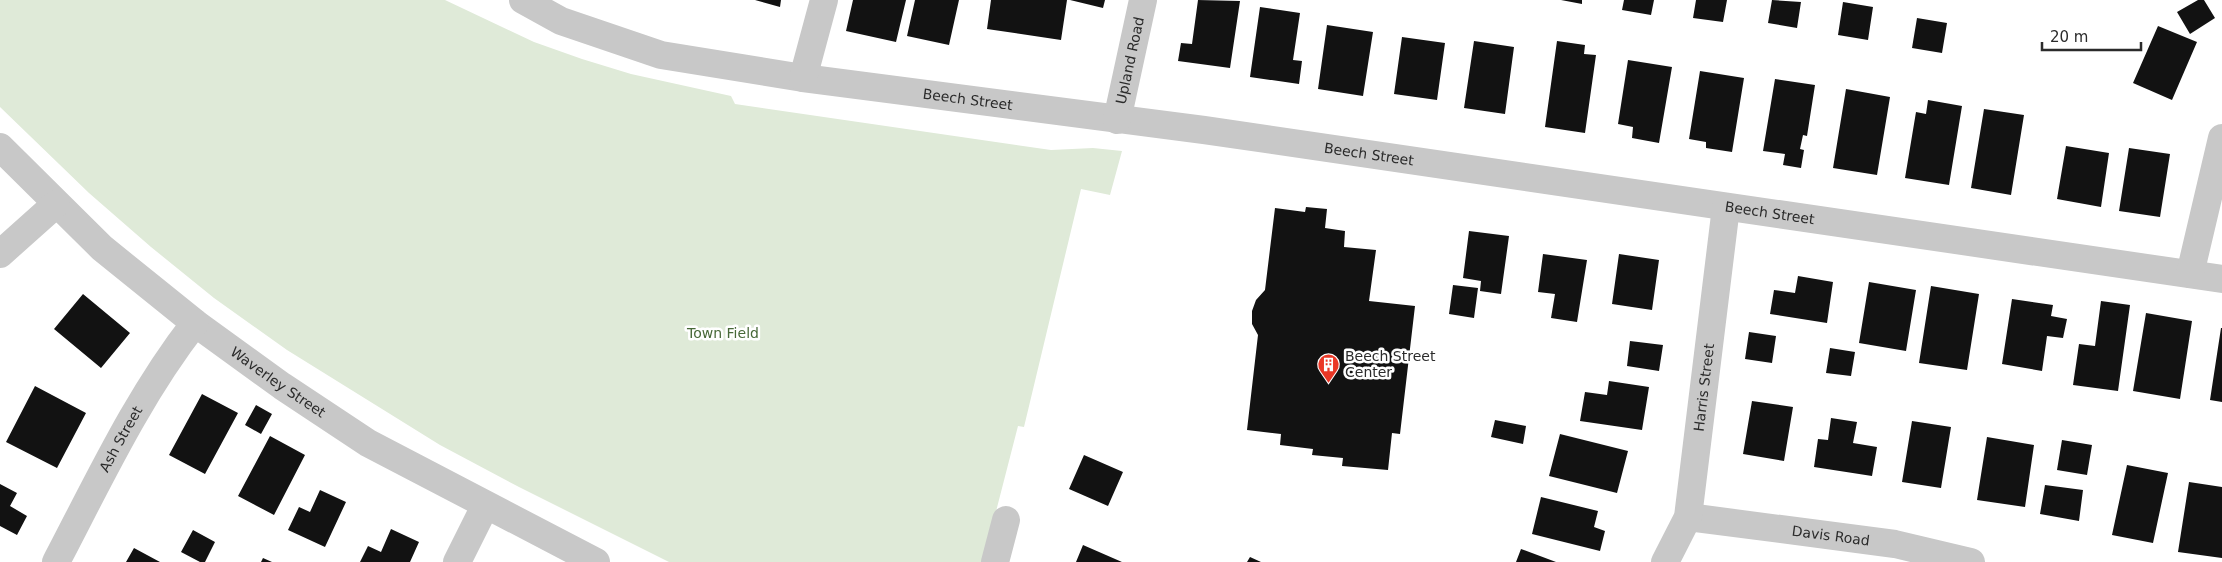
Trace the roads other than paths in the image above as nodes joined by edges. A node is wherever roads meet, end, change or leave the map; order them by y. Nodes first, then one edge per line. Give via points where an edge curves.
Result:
1 (523, 0) edge
2 (824, 0) edge
3 (1143, 0) edge
4 (804, 78) junction
5 (1117, 120) junction
6 (2222, 138) edge
7 (0, 147) edge
8 (56, 204) junction
9 (1726, 207) junction
10 (0, 254) edge
11 (2190, 274) junction
12 (2222, 279) edge
13 (195, 323) junction
14 (485, 506) junction
15 (1688, 517) junction
16 (1006, 520) dead end
17 (56, 562) edge
18 (457, 562) edge
19 (596, 562) edge
20 (995, 562) edge
21 (1665, 562) edge
22 (1971, 562) edge

1 - 4 street, Beech Street via 561,21 661,55
2 - 4 street
3 - 5 street, Upland Road
4 - 5 street, Beech Street
5 - 9 street, Beech Street
6 - 11 street
7 - 8 street, Waverley Street
8 - 10 street
8 - 13 street, Waverley Street via 102,248
9 - 11 street, Beech Street
9 - 15 street, Harris Street
11 - 12 street, Beech Street
13 - 14 street, Waverley Street via 326,417
13 - 17 street, Ash Street via 143,398
14 - 18 street
14 - 19 street, Waverley Street
15 - 21 street, Harris Street
15 - 22 street, Davis Road via 1895,544
16 - 20 street

